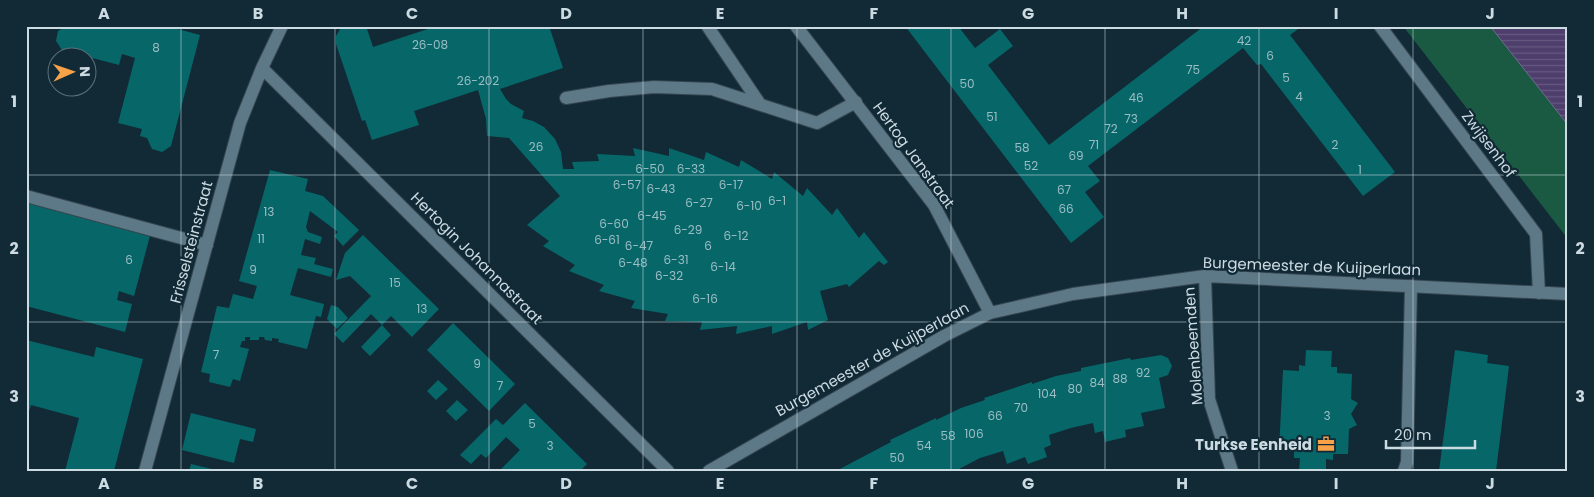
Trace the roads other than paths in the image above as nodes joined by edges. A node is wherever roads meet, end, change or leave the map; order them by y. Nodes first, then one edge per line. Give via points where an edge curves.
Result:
1 (282, 26) edge
2 (796, 26) edge
3 (1380, 26) edge
4 (708, 28) edge
5 (262, 68) junction
6 (566, 98) dead end
7 (856, 102) junction
8 (760, 104) junction
9 (26, 196) edge
10 (207, 245) junction
11 (1205, 276) junction
12 (1411, 286) junction
13 (1539, 293) junction
14 (1568, 294) edge
15 (990, 313) junction
16 (144, 471) edge
17 (668, 471) edge
18 (709, 471) edge
19 (1232, 471) edge
20 (1404, 471) edge

1 - 5 street, Frisselsteinstraat
2 - 7 street, Hertog Janstraat
3 - 13 street, Zwijsenhof via 1536,234
4 - 8 street
5 - 10 street, Frisselsteinstraat via 240,123
5 - 17 street, Hertogin Johannastraat
6 - 8 street via 654,87 712,89
7 - 8 street via 817,123
7 - 15 street, Hertog Janstraat via 934,205
9 - 10 street
10 - 16 street, Frisselsteinstraat
11 - 12 street, Burgemeester de Kuijperlaan
11 - 15 street, Burgemeester de Kuijperlaan via 1073,294
11 - 19 street, Molenbeemden via 1209,398
12 - 13 street, Burgemeester de Kuijperlaan
12 - 20 street via 1407,462
13 - 14 street, Burgemeester de Kuijperlaan
15 - 18 street, Burgemeester de Kuijperlaan

